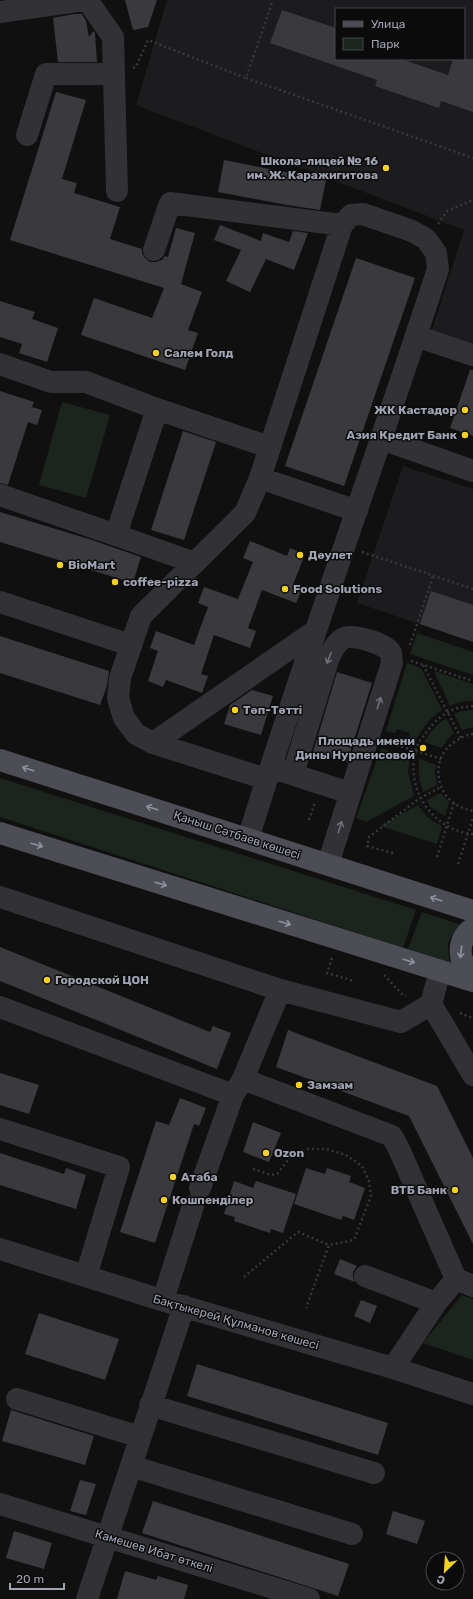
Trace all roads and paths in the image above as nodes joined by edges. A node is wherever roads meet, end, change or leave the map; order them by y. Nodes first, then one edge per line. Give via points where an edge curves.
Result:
1 (84, 0) edge
2 (88, 0) edge
3 (273, 0) edge
4 (0, 12) edge
5 (114, 74) junction
6 (246, 78) junction
7 (27, 135) dead end
8 (473, 158) edge
9 (117, 191) dead end
10 (473, 200) edge
11 (342, 225) junction
12 (426, 239) junction
13 (154, 250) dead end
14 (416, 336) junction
15 (473, 355) edge
16 (0, 364) edge
17 (157, 408) junction
18 (382, 439) junction
19 (269, 447) junction
20 (473, 470) edge
21 (260, 478) junction
22 (0, 495) edge
23 (356, 511) junction
24 (116, 535) junction
25 (345, 547) junction
26 (195, 563) junction
27 (473, 589) edge
28 (0, 602) edge
29 (315, 631) junction
30 (130, 645) junction
31 (405, 659) dead end
32 (423, 665) junction
33 (473, 681) edge
34 (473, 706) edge
35 (448, 712) junction
36 (473, 734) edge
37 (461, 738) junction
38 (380, 740) dead end
39 (153, 743) junction
40 (416, 751) junction
41 (441, 759) junction
42 (0, 760) edge
43 (268, 773) junction
44 (293, 774) junction
45 (441, 787) junction
46 (350, 793) junction
47 (420, 798) junction
48 (454, 803) junction
49 (473, 811) edge
50 (473, 818) edge
51 (447, 826) junction
52 (0, 833) edge
53 (468, 833) junction
54 (473, 834) edge
55 (248, 839) junction
56 (392, 853) dead end
57 (437, 858) dead end
58 (328, 864) junction
59 (458, 864) dead end
60 (0, 897) edge
61 (473, 911) edge
62 (473, 928) edge
63 (332, 958) dead end
64 (440, 971) junction
65 (473, 974) edge
66 (473, 981) edge
67 (354, 982) dead end
68 (280, 990) junction
69 (431, 1004) junction
70 (0, 1007) edge
71 (473, 1075) edge
72 (238, 1087) junction
73 (0, 1130) edge
74 (253, 1170) dead end
75 (329, 1245) junction
76 (0, 1249) edge
77 (86, 1276) junction
78 (365, 1276) dead end
79 (244, 1277) dead end
80 (465, 1282) edge
81 (162, 1300) junction
82 (436, 1303) junction
83 (184, 1306) junction
84 (306, 1308) dead end
85 (393, 1368) junction
86 (473, 1394) edge
87 (16, 1400) dead end
88 (150, 1405) junction
89 (140, 1437) junction
90 (131, 1466) junction
91 (374, 1473) dead end
92 (0, 1504) edge
93 (352, 1534) dead end
94 (107, 1537) junction
95 (87, 1599) edge
96 (309, 1599) edge

1 - 4 street
2 - 5 street via 112,37
3 - 6 path
5 - 6 path via 136,67 148,40
5 - 7 street via 46,74
5 - 9 street
6 - 8 path
10 - 12 path via 447,211
11 - 12 street via 351,216 363,214 412,231
11 - 13 street via 170,203
11 - 19 street
12 - 14 street via 436,253 438,269
14 - 15 street
14 - 18 street
16 - 17 street via 51,382 86,382
17 - 19 street
17 - 24 street
18 - 20 street
18 - 23 street
19 - 21 street
21 - 23 street
21 - 26 street via 245,513
22 - 24 street
23 - 25 street
24 - 26 street
25 - 27 path
25 - 29 street
26 - 30 street via 141,616
28 - 30 street
29 - 39 street
29 - 43 street
30 - 39 street via 120,678 118,698 124,718 136,734
31 - 32 path
32 - 33 path
32 - 35 path
34 - 35 path
35 - 37 path
35 - 40 path via 435,721 419,742
36 - 37 path
37 - 41 path via 448,747
38 - 40 path
39 - 43 street
40 - 41 path
40 - 47 path via 413,767
41 - 45 path via 438,780
55 -> 42 main road, Қаныш Сәтбаев көшесі
43 - 44 street
43 - 55 street
44 - 46 street
46 -> 44 street via 392,663 391,653 385,646 356,636 345,637 336,644 328,657
45 - 47 path
45 - 48 path
58 -> 46 street
47 - 51 path via 430,813
47 - 56 path via 369,837 367,846
48 - 49 path
48 - 51 path
50 - 53 path
51 - 53 path
51 - 57 path
52 -> 64 main road
53 - 54 path
53 - 59 path
55 - 58 main road, Қаныш Сәтбаев көшесі
61 -> 58 main road, Қаныш Сәтбаев көшесі
60 - 68 street
62 -> 65 main road via 462,942 460,958
63 - 67 path via 327,974
64 - 66 main road
64 - 69 street
68 - 69 street via 401,1022
68 - 72 street
69 - 71 street
70 - 72 street
72 - 80 street via 392,1136
72 - 81 street
73 - 77 street via 119,1167
74 - 75 path via 270,1175 278,1173 292,1155 308,1149 326,1149 346,1155 362,1166 369,1181 371,1196 354,1240
75 - 79 path via 298,1232
75 - 84 path
76 - 77 street, Бақтыкерей Құлманов көшесі
77 - 81 street, Бақтыкерей Құлманов көшесі
78 - 82 street
80 - 82 street
81 - 83 street, Бақтыкерей Құлманов көшесі
82 - 85 street
83 - 85 street, Бақтыкерей Құлманов көшесі
83 - 88 street
85 - 86 street, Бақтыкерей Құлманов көшесі
87 - 89 street
88 - 89 street
88 - 91 street
89 - 90 street
90 - 93 street
90 - 94 street
92 - 94 street, Камешев Ибат өткелі
94 - 95 street
94 - 96 street, Камешев Ибат өткелі

